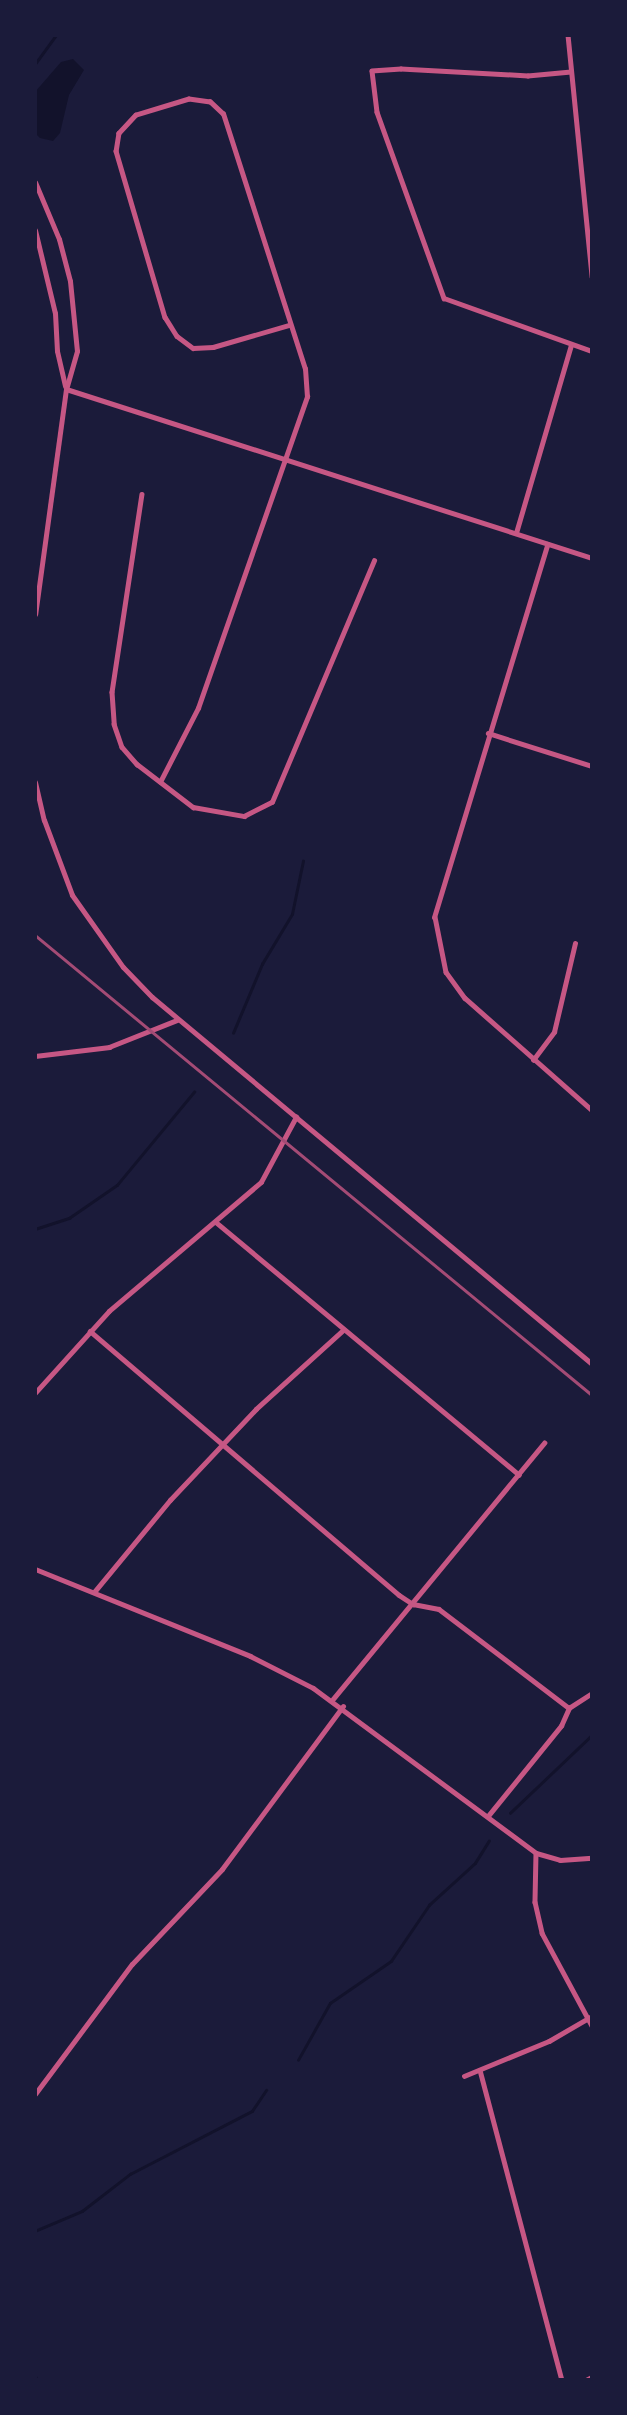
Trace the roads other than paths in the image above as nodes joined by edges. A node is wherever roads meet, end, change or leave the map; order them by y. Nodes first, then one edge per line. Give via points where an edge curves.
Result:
1 (568, 35) edge
2 (571, 72) junction
3 (35, 182) edge
4 (35, 230) edge
5 (592, 277) edge
6 (289, 324) junction
7 (571, 345) junction
8 (592, 351) edge
9 (66, 390) junction
10 (283, 460) junction
11 (142, 494) dead end
12 (516, 533) junction
13 (548, 544) junction
14 (592, 558) edge
15 (374, 561) dead end
16 (35, 614) edge
17 (488, 733) junction
18 (592, 766) edge
19 (35, 782) edge
20 (160, 782) junction
21 (575, 943) dead end
22 (177, 1020) junction
23 (35, 1055) edge
24 (533, 1060) junction
25 (592, 1110) edge
26 (296, 1117) junction
27 (217, 1223) junction
28 (343, 1330) junction
29 (90, 1331) junction
30 (592, 1364) edge
31 (35, 1393) edge
32 (544, 1443) dead end
33 (222, 1446) junction
34 (519, 1475) junction
35 (35, 1569) edge
36 (95, 1591) junction
37 (413, 1604) junction
38 (592, 1693) edge
39 (333, 1699) junction
40 (343, 1706) junction
41 (569, 1708) junction
42 (488, 1816) junction
43 (536, 1853) junction
44 (592, 1858) edge
45 (590, 2018) edge
46 (592, 2026) edge
47 (480, 2070) junction
48 (464, 2077) dead end
49 (35, 2094) edge
50 (592, 2377) edge
51 (562, 2380) edge
52 (586, 2380) edge

1 - 2 street
2 - 5 street
2 - 7 street via 528,76 401,68 372,71 377,112 444,299
3 - 9 street via 59,239 70,281 77,351
4 - 9 street via 53,299
6 - 6 street via 213,347 193,348 177,336 165,317 116,151 119,132 136,115 189,99 210,102 223,114
6 - 10 street via 306,369 307,397
7 - 8 street
7 - 12 street
9 - 10 street
9 - 16 street
10 - 12 street
10 - 20 street via 198,708
11 - 20 street via 112,692 122,747
12 - 13 street
13 - 14 street
13 - 17 street
15 - 20 street via 272,802 244,816 222,815 193,807
17 - 18 street
17 - 24 street via 438,897 438,944 446,972 465,998
19 - 22 street via 72,895 123,967
21 - 24 street via 554,1032
22 - 23 street via 108,1047
22 - 26 street
24 - 25 street
26 - 27 street via 261,1182
26 - 30 street
27 - 28 street
27 - 29 street
28 - 33 street
28 - 34 street
29 - 31 street
29 - 33 street
32 - 34 street
33 - 36 street via 119,1558
33 - 37 street
34 - 37 street
35 - 36 street
36 - 39 street via 250,1656
37 - 39 street
37 - 41 street via 439,1609
38 - 41 street
39 - 40 street
40 - 42 street
40 - 49 street via 222,1869 132,1965
41 - 42 street via 561,1726
42 - 43 street
43 - 44 street via 561,1860
43 - 45 street via 535,1902 542,1933
45 - 46 street
45 - 47 street
47 - 48 street
47 - 51 street
50 - 52 street

